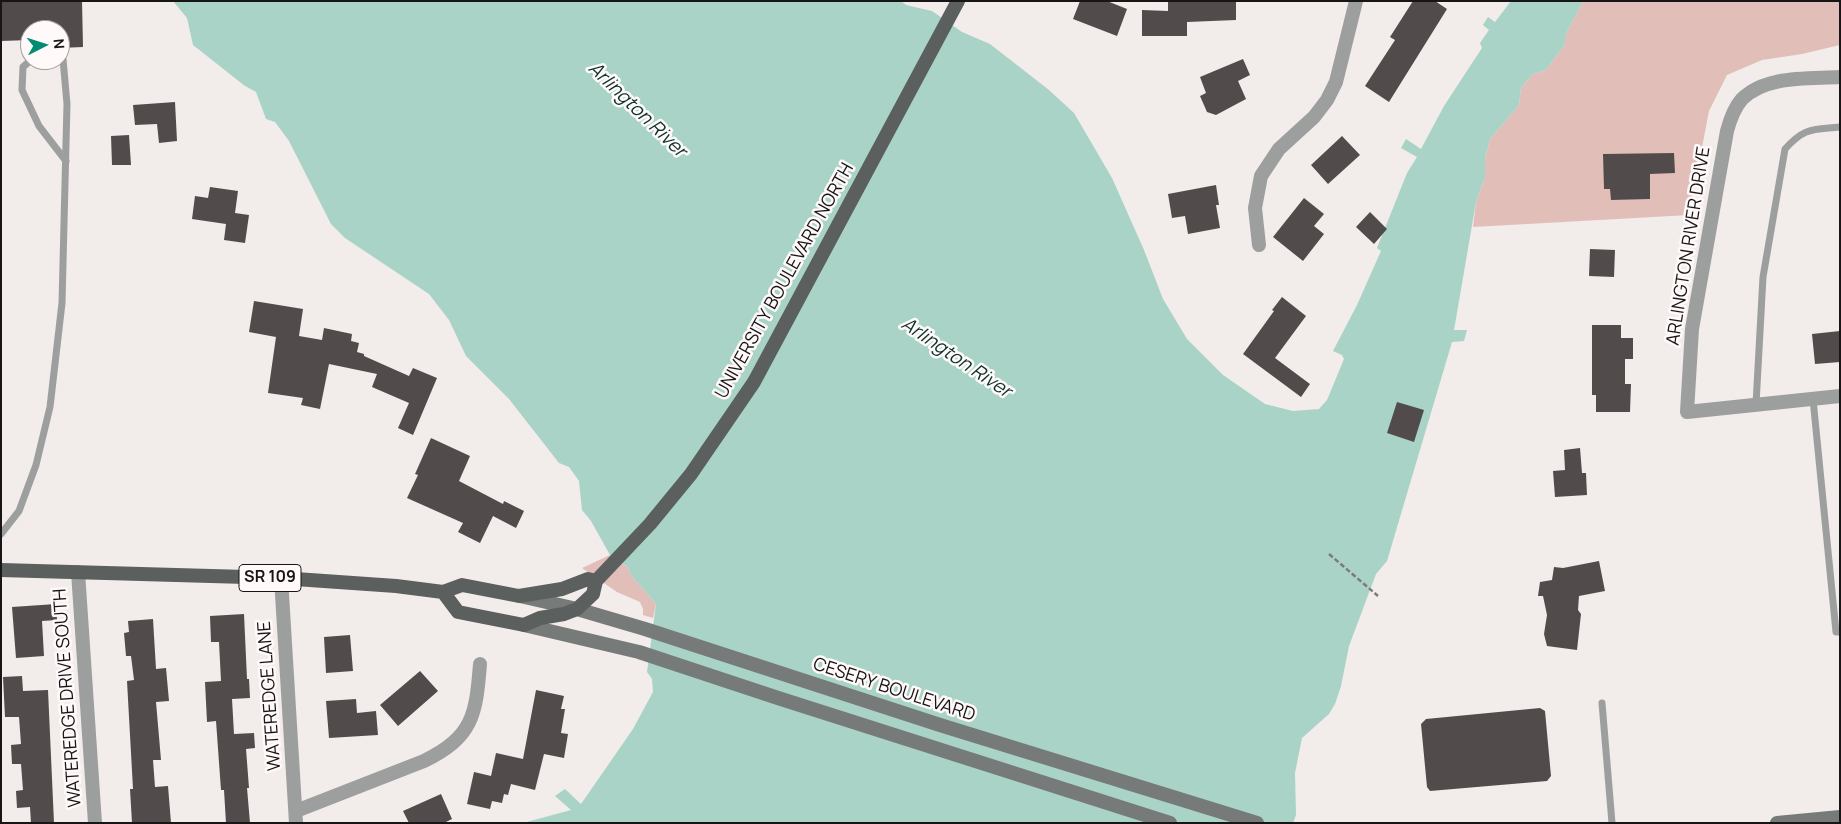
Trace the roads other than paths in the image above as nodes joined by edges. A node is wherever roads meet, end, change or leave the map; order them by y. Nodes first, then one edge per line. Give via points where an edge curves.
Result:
1 (958, 1) edge
2 (1356, 1) edge
3 (23, 70) edge
4 (64, 70) edge
5 (1840, 77) edge
6 (1840, 127) edge
7 (66, 161) junction
8 (1259, 245) dead end
9 (1840, 396) edge
10 (1813, 399) junction
11 (1756, 404) junction
12 (1, 534) edge
13 (1, 570) edge
14 (78, 572) junction
15 (281, 578) junction
16 (596, 581) junction
17 (443, 592) junction
18 (519, 596) junction
19 (577, 609) junction
20 (524, 625) junction
21 (1840, 632) edge
22 (480, 664) dead end
23 (1602, 703) dead end
24 (296, 817) edge
25 (1840, 817) edge
26 (95, 823) edge
27 (1170, 823) edge
28 (1257, 823) edge
29 (1612, 823) edge
30 (1777, 823) edge

1 - 16 main road, UNIVERSITY BOULEVARD NORTH via 754,382 691,474 650,524
2 - 8 street via 1336,82 1327,100 1314,118 1279,149 1261,176 1255,208
3 - 7 lane via 22,90 40,126
4 - 7 lane
5 - 11 street, ARLINGTON RIVER DRIVE via 1766,84 1751,91 1732,114 1727,131 1692,328 1687,412
6 - 11 lane via 1810,130 1797,136 1785,149 1763,277
7 - 12 lane via 62,302 50,407 36,465 19,511
9 - 10 street, ARLINGTON RIVER DRIVE
10 - 11 street, ARLINGTON RIVER DRIVE
10 - 21 lane via 1836,632
13 - 14 main road, SR 109
14 - 15 main road, SR 109
14 - 26 street, WATEREDGE DRIVE SOUTH
15 - 17 main road, SR 109
15 - 24 street, WATEREDGE LANE
16 - 18 main road via 588,579 548,592
16 - 19 main road, UNIVERSITY BOULEVARD NORTH via 593,594
17 - 18 main road, SR 109 via 462,586
17 - 20 main road via 458,612
18 - 19 main road, CESERY BOULEVARD / SR 109
19 - 20 main road
19 - 28 main road, CESERY BOULEVARD / SR 109
20 - 27 main road via 639,652
22 - 24 street via 478,701 472,719 461,736 442,752
23 - 29 lane
25 - 30 main road

